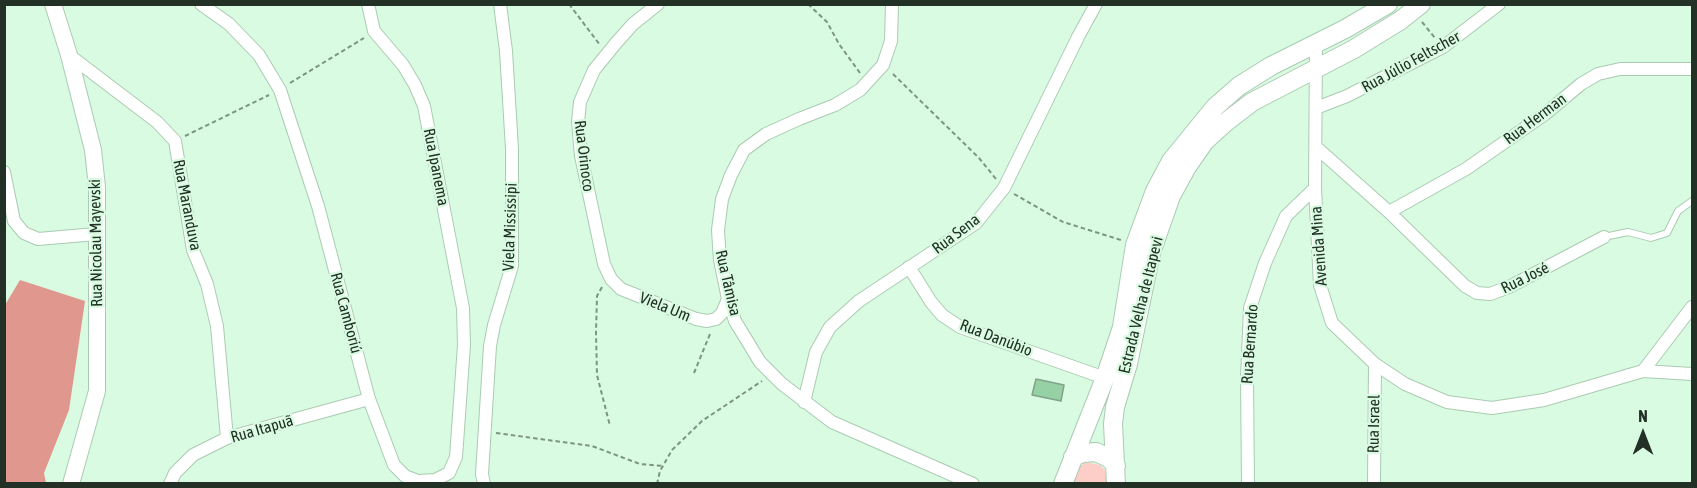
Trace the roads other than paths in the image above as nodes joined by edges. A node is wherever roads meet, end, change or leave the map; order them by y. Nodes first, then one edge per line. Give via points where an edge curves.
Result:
1 (53, 4) edge
2 (201, 4) edge
3 (368, 4) edge
4 (500, 4) edge
5 (658, 4) edge
6 (892, 4) edge
7 (1096, 4) edge
8 (1388, 4) edge
9 (1499, 4) edge
10 (1421, 13) edge
11 (1316, 44) junction
12 (69, 55) junction
13 (1316, 69) junction
14 (1692, 69) edge
15 (1316, 108) junction
16 (1317, 147) junction
17 (4, 172) edge
18 (1316, 188) junction
19 (1691, 203) edge
20 (1389, 212) junction
21 (96, 234) junction
22 (1604, 237) joint
23 (909, 267) junction
24 (607, 269) joint
25 (728, 299) junction
26 (1692, 307) edge
27 (464, 345) joint
28 (1375, 364) junction
29 (1643, 371) junction
30 (1692, 374) edge
31 (1105, 378) junction
32 (369, 399) junction
33 (804, 402) junction
34 (227, 438) junction
35 (1074, 457) junction
36 (1116, 475) edge
37 (71, 483) edge
38 (170, 483) edge
39 (484, 483) edge
40 (974, 483) edge
41 (1063, 483) edge
42 (1248, 483) edge
43 (1374, 483) edge

1 - 12 street, Rua Nicolau Mayevski
2 - 32 street, Rua Camboriú via 229,24 259,55 280,90 318,206
3 - 27 street, Rua Ipanema via 375,31 403,65 424,106 463,308
4 - 39 street, Viela Mississipi via 512,148 512,266 490,346
5 - 24 street, Rua Orinoco via 633,24 594,70 580,102 581,156
6 - 25 street, Rua Tâmisa via 891,40 883,65 860,90 766,134 744,150 722,199 718,230
7 - 23 street, Rua Sena via 1004,188 976,222
8 - 11 main road, Estrada Velha de Itapevi
9 - 15 street, Rua Júlio Feltscher via 1443,47
10 - 13 main road, Estrada Velha de Itapevi
11 - 13 street, Avenida Mina
11 - 31 main road, Estrada Velha de Itapevi via 1239,86 1215,107 1171,161 1135,245 1122,327
12 - 21 street, Rua Nicolau Mayevski via 93,150
12 - 34 street, Rua Maranduva via 158,122 175,141 193,250 207,284 217,326
13 - 15 street, Avenida Mina
13 - 36 main road, Estrada Velha de Itapevi via 1252,102 1226,122 1205,141 1171,196 1151,253 1115,407
14 - 20 street, Rua Herman via 1620,69 1598,74 1466,169
15 - 16 street, Avenida Mina
16 - 18 street, Avenida Mina
16 - 20 street, Rua José
17 - 21 street via 14,221 24,233 38,239
18 - 28 street, Avenida Mina via 1320,285 1332,323
18 - 42 street, Rua Bernardo via 1286,216 1250,308 1246,377
19 - 22 lane, Rua José via 1678,211 1667,233 1651,238 1628,232
20 - 22 street, Rua José via 1477,293 1509,288
21 - 37 street, Rua Nicolau Mayevski via 97,391
23 - 31 street, Rua Danúbio via 942,315 960,327
23 - 33 street, Rua Sena via 859,301 830,327 816,352
24 - 25 street, Viela Um via 621,289 696,320 716,319
25 - 33 street, Rua Tâmisa via 735,321 760,362
26 - 29 street
27 - 32 street, Rua Camboriú via 458,442 449,473 435,480 418,481 405,476 394,465
28 - 29 street, Avenida Mina via 1405,384 1447,402 1492,408 1544,400
28 - 43 street, Rua Israel
29 - 30 street, Avenida Mina
31 - 35 main road, Estrada Velha de Itapevi
32 - 34 street, Rua Itapuã
33 - 40 street, Rua Tâmisa via 832,422
34 - 38 street, Rua Itapuã via 193,455
35 - 36 main road via 1096,452 1109,458
35 - 41 main road, Estrada Velha de Itapevi

